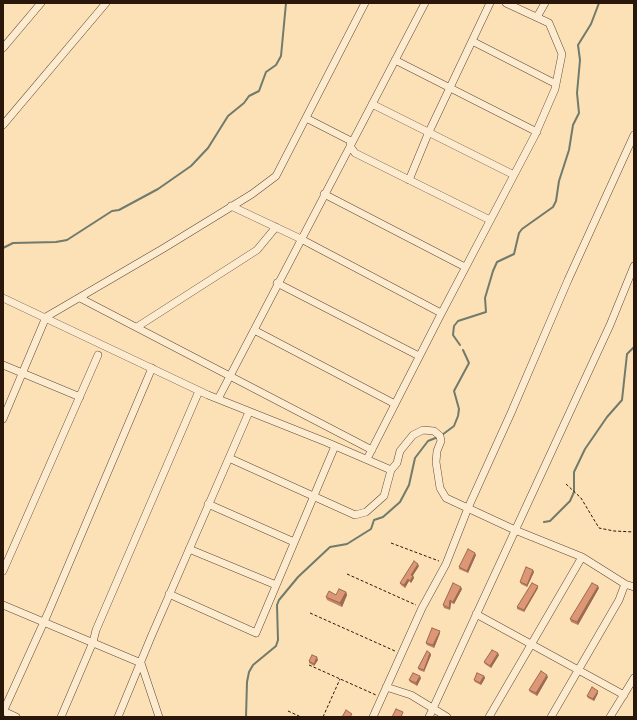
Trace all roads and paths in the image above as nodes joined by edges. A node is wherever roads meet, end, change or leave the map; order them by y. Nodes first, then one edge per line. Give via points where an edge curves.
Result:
1 (41, 3) edge
2 (106, 3) edge
3 (365, 3) edge
4 (425, 3) edge
5 (490, 3) edge
6 (506, 3) edge
7 (544, 3) edge
8 (537, 17) junction
9 (472, 41) junction
10 (3, 48) edge
11 (395, 60) junction
12 (556, 84) junction
13 (450, 87) junction
14 (372, 104) junction
15 (306, 118) junction
16 (3, 125) edge
17 (428, 132) junction
18 (537, 132) junction
19 (634, 135) edge
20 (350, 146) junction
21 (514, 175) junction
22 (408, 180) junction
23 (324, 194) junction
24 (232, 206) junction
25 (490, 220) junction
26 (276, 227) junction
27 (301, 239) junction
28 (634, 266) edge
29 (465, 267) junction
30 (277, 283) junction
31 (3, 298) edge
32 (80, 298) junction
33 (441, 313) junction
34 (46, 317) junction
35 (137, 327) junction
36 (254, 330) junction
37 (98, 355) dead end
38 (419, 356) junction
39 (3, 364) edge
40 (152, 368) junction
41 (22, 373) junction
42 (230, 375) junction
43 (199, 391) junction
44 (80, 397) junction
45 (218, 399) junction
46 (394, 404) junction
47 (249, 412) junction
48 (3, 419) edge
49 (335, 446) junction
50 (372, 450) junction
51 (229, 458) junction
52 (367, 459) junction
53 (391, 470) junction
54 (566, 484) dead end
55 (314, 496) junction
56 (208, 504) junction
57 (468, 508) junction
58 (515, 530) junction
59 (634, 532) edge
60 (294, 542) junction
61 (391, 543) dead end
62 (189, 549) junction
63 (582, 557) junction
64 (446, 564) junction
65 (3, 571) edge
66 (347, 574) dead end
67 (625, 584) junction
68 (276, 585) junction
69 (634, 587) edge
70 (169, 594) junction
71 (3, 606) edge
72 (422, 608) junction
73 (310, 613) dead end
74 (476, 614) junction
75 (43, 622) junction
76 (93, 642) junction
77 (531, 643) junction
78 (401, 654) junction
79 (141, 663) junction
80 (309, 666) dead end
81 (578, 670) junction
82 (634, 678) edge
83 (340, 679) junction
84 (386, 687) junction
85 (624, 695) junction
86 (382, 697) junction
87 (433, 709) junction
88 (3, 712) edge
89 (288, 712) dead end
90 (16, 717) edge
91 (61, 717) edge
92 (118, 717) edge
93 (159, 717) edge
94 (301, 717) edge
95 (323, 717) edge
96 (373, 717) edge
97 (429, 717) edge
98 (447, 717) edge
99 (489, 717) edge
100 (551, 717) edge
101 (610, 717) edge

1 - 10 street
2 - 16 street
3 - 15 street
4 - 11 street
5 - 9 street
6 - 8 street
7 - 8 street
8 - 12 street via 549,23 562,54
9 - 12 street
9 - 13 street
11 - 13 street
11 - 14 street
12 - 18 street
13 - 17 street
13 - 18 street
14 - 17 street
14 - 20 street
15 - 20 street via 351,141
15 - 24 street via 276,176
17 - 21 street
17 - 22 street
18 - 21 street
19 - 57 street
20 - 22 street via 355,153
20 - 23 street
21 - 25 street
22 - 25 street
23 - 27 street
23 - 29 street
24 - 26 street
24 - 32 street
25 - 29 street
26 - 27 street
26 - 35 street via 257,250
27 - 30 street
27 - 33 street
28 - 58 street via 610,325
29 - 33 street
30 - 36 street
30 - 38 street
31 - 34 street
32 - 34 street
32 - 35 street
33 - 38 street
34 - 40 street
34 - 41 street
35 - 42 street
36 - 42 street
36 - 46 street
37 - 44 street
38 - 46 street
39 - 41 street
40 - 43 street
40 - 75 street
41 - 44 street
41 - 48 street
42 - 45 street
42 - 50 street
43 - 45 street
43 - 76 street
44 - 65 street
45 - 47 street
46 - 50 street
47 - 49 street
47 - 51 street
49 - 52 street
49 - 55 street
50 - 52 street
51 - 55 street
51 - 56 street
52 - 53 street
53 - 55 street via 384,496 366,512 356,515
53 - 57 street via 397,463 400,451 413,436 423,430 434,431 442,441 437,451 436,462 440,488 446,498
54 - 59 path via 581,498 599,528
55 - 60 street
56 - 60 street
56 - 62 street
57 - 58 street
57 - 64 street
58 - 63 street
58 - 74 street
60 - 68 street
61 - 64 path
62 - 68 street
62 - 70 street
63 - 67 street
63 - 77 street
64 - 72 street
66 - 72 path
67 - 69 street
67 - 81 street via 619,600
68 - 70 street via 256,633
70 - 79 street
71 - 75 street
72 - 78 street
73 - 78 path
74 - 77 street
74 - 87 street
75 - 76 street
75 - 88 street
76 - 79 street
76 - 91 street
77 - 81 street
77 - 99 street
78 - 84 street
79 - 92 street
79 - 93 street
80 - 83 path
81 - 85 street
81 - 100 street
82 - 85 street
83 - 86 path
83 - 95 path
84 - 86 street
84 - 87 street via 411,695
85 - 101 street
86 - 96 street
87 - 97 street
87 - 98 street
88 - 90 street
89 - 94 path

